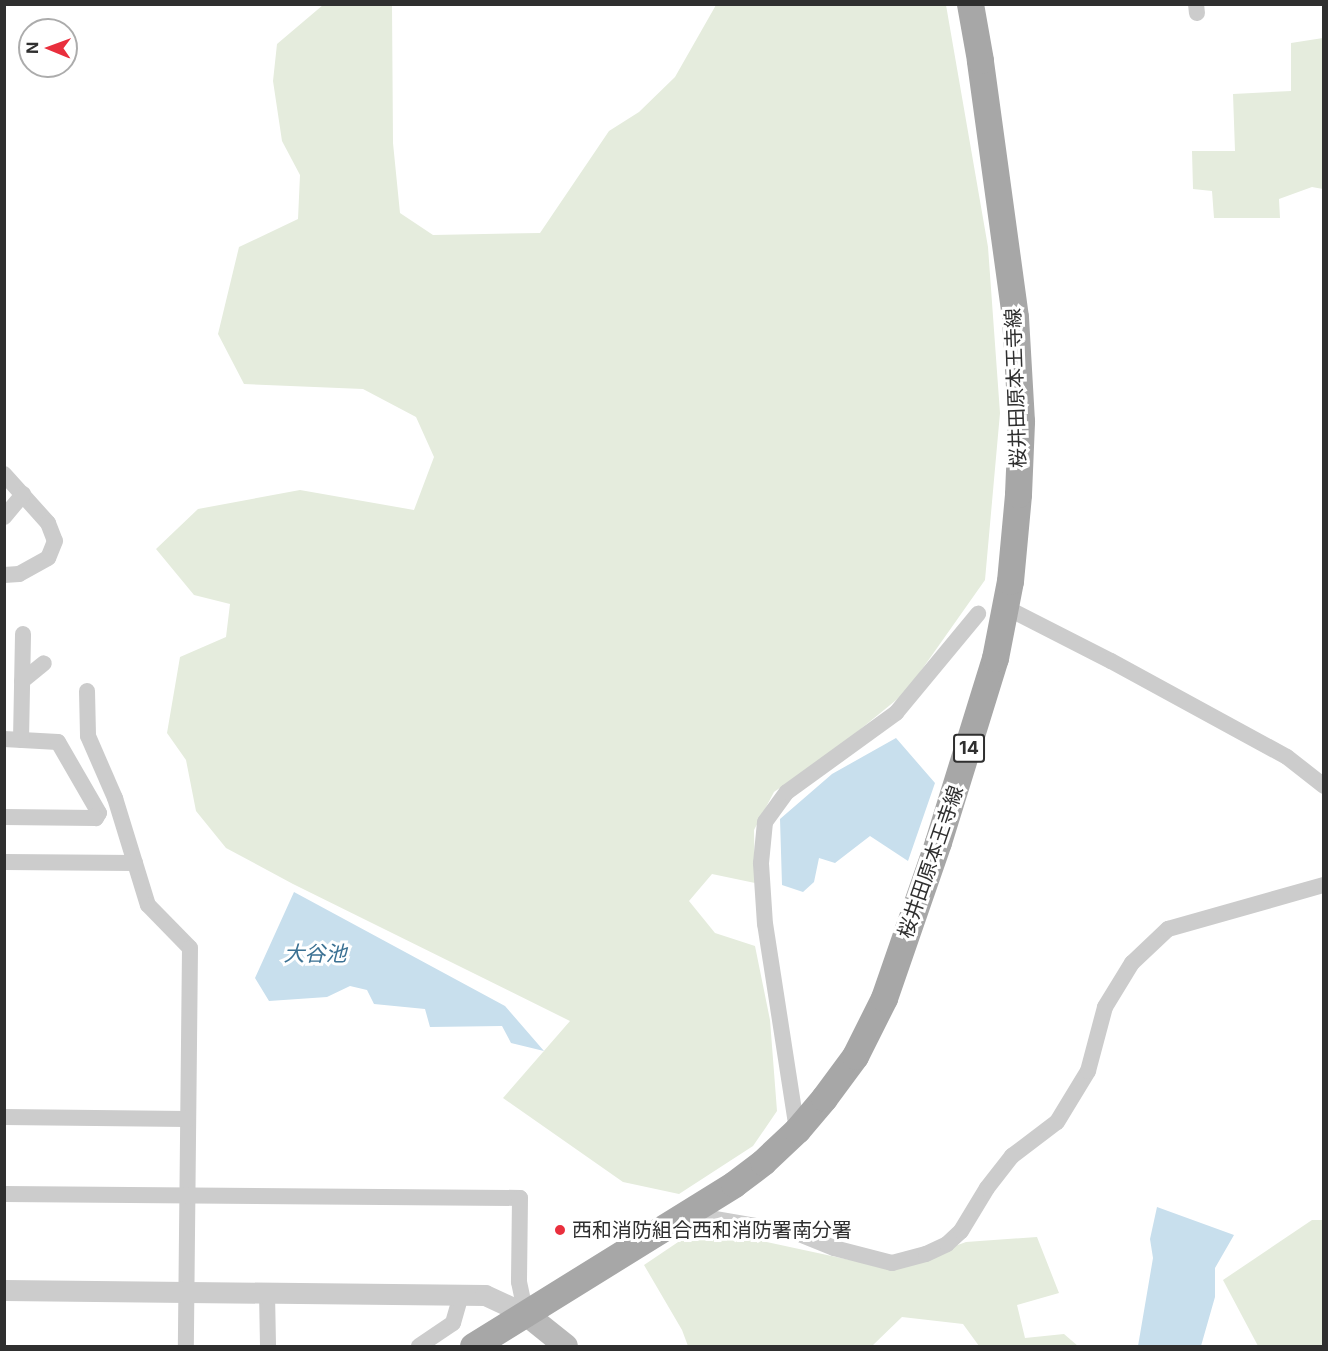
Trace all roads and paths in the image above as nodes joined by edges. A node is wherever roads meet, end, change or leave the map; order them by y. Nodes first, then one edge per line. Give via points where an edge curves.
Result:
1 (970, 4) edge
2 (4, 474) edge
3 (23, 494) junction
4 (4, 517) edge
5 (4, 575) edge
6 (1005, 607) junction
7 (978, 614) dead end
8 (23, 634) dead end
9 (44, 663) dead end
10 (22, 681) junction
11 (87, 691) dead end
12 (13, 740) edge
13 (1323, 786) edge
14 (4, 817) edge
15 (4, 862) edge
16 (135, 863) junction
17 (1323, 885) edge
18 (4, 1117) edge
19 (187, 1119) junction
20 (797, 1130) junction
21 (4, 1194) edge
22 (188, 1195) junction
23 (686, 1214) junction
24 (4, 1290) edge
25 (187, 1293) junction
26 (267, 1293) junction
27 (461, 1295) junction
28 (526, 1314) junction
29 (186, 1347) edge
30 (268, 1347) edge
31 (419, 1347) edge
32 (473, 1347) edge
33 (566, 1347) edge

1 - 6 main road, 桜井田原本王寺線 / 14 via 1007,256 1019,377 1018,494
2 - 3 street
3 - 4 street
3 - 5 street via 48,523 55,541 48,558 19,574
6 - 13 street via 1287,757
6 - 20 main road, 桜井田原本王寺線 / 14 via 976,724 884,998 855,1056
7 - 20 street via 896,713 787,792 765,822 761,863 765,924
8 - 10 street
9 - 10 street
10 - 12 street
11 - 16 street via 88,736 115,798
12 - 14 street via 58,742 99,813 96,818
15 - 16 street
16 - 19 street via 148,905 190,948
17 - 23 street via 1168,929 1132,963 1105,1007 1088,1071 1062,1115 1012,1156 961,1231 947,1244 892,1263 834,1248 797,1233
18 - 19 street
19 - 22 street
20 - 23 main road, 桜井田原本王寺線 / 14 via 734,1184
21 - 22 street
22 - 25 street
22 - 28 street via 520,1198 519,1282
23 - 28 main road, 桜井田原本王寺線 / 14
24 - 25 street
25 - 26 street
25 - 29 street
26 - 27 street
26 - 30 street
27 - 28 street via 484,1295
27 - 31 street via 453,1323
28 - 32 main road, 桜井田原本王寺線 / 14
28 - 33 main road

